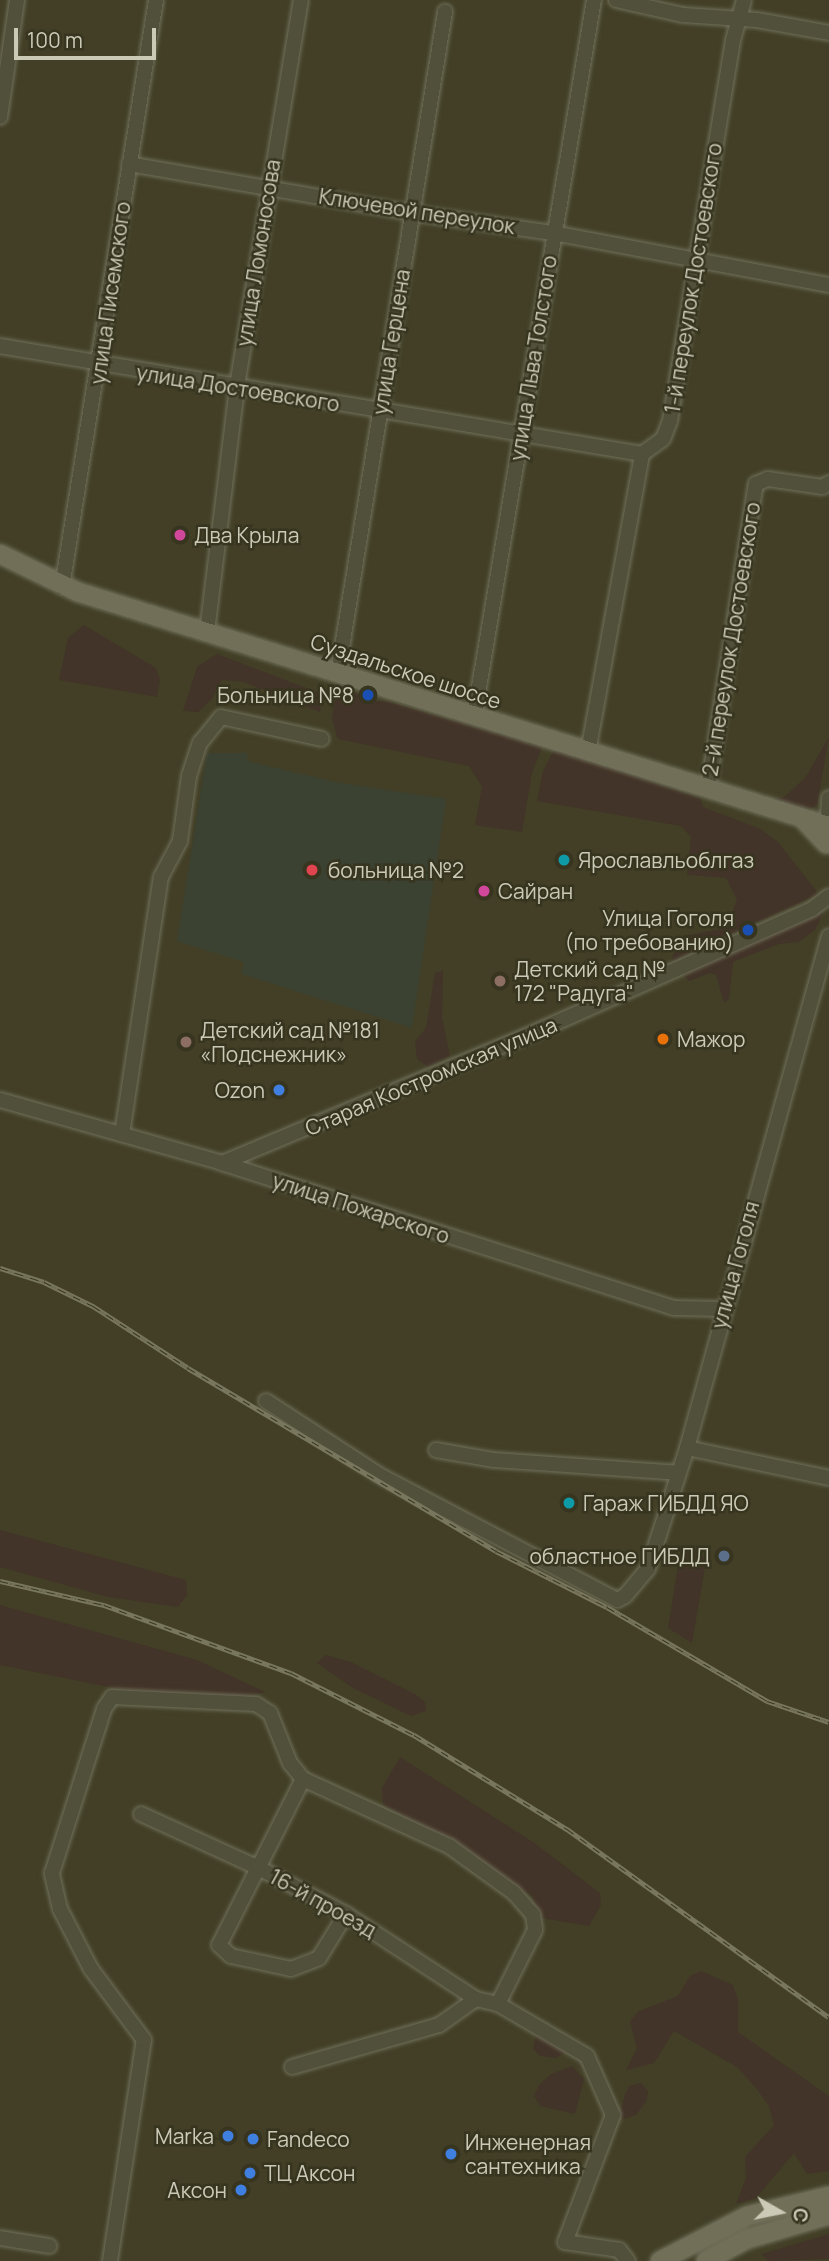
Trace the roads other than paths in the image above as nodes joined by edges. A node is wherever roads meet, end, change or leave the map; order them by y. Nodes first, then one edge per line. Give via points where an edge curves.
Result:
1 (18, 0) edge
2 (156, 0) edge
3 (301, 0) edge
4 (594, 0) edge
5 (617, 0) edge
6 (744, 0) edge
7 (445, 12) dead end
8 (742, 19) junction
9 (829, 33) edge
10 (0, 117) edge
11 (129, 164) junction
12 (269, 186) junction
13 (412, 214) junction
14 (553, 233) junction
15 (695, 257) junction
16 (829, 285) edge
17 (0, 346) edge
18 (100, 365) junction
19 (237, 386) junction
20 (381, 412) junction
21 (522, 432) junction
22 (642, 454) junction
23 (829, 483) edge
24 (0, 554) edge
25 (62, 587) junction
26 (207, 632) junction
27 (338, 672) junction
28 (474, 717) junction
29 (322, 739) dead end
30 (588, 752) junction
31 (708, 789) junction
32 (829, 797) edge
33 (805, 820) junction
34 (828, 838) edge
35 (829, 896) edge
36 (829, 936) edge
37 (0, 1100) edge
38 (121, 1134) junction
39 (222, 1163) junction
40 (723, 1309) junction
41 (266, 1401) dead end
42 (687, 1448) junction
43 (436, 1450) dead end
44 (678, 1473) junction
45 (829, 1478) edge
46 (303, 1779) junction
47 (141, 1814) dead end
48 (257, 1867) junction
49 (346, 1914) junction
50 (477, 1999) junction
51 (498, 2004) junction
52 (292, 2067) dead end
53 (829, 2196) edge
54 (829, 2215) edge
55 (0, 2238) edge
56 (48, 2246) dead end
57 (110, 2261) edge
58 (628, 2261) edge
59 (660, 2261) edge
60 (706, 2261) edge

1 - 10 street
2 - 11 street, улица Писемского
3 - 12 street, улица Ломоносова
4 - 14 street, улица Льва Толстого
5 - 8 street via 671,13
6 - 8 street, 1-й переулок Достоевского
7 - 13 street, улица Герцена
8 - 9 street
8 - 15 street, 1-й переулок Достоевского via 733,40
11 - 12 street, Ключевой переулок
11 - 18 street, улица Писемского
12 - 13 street, Ключевой переулок
12 - 19 street, улица Ломоносова
13 - 14 street, Ключевой переулок
13 - 20 street, улица Герцена
14 - 15 street, Ключевой переулок
14 - 21 street, улица Льва Толстого
15 - 16 street, Ключевой переулок
15 - 22 street, 1-й переулок Достоевского via 670,421 663,439
17 - 18 street, улица Достоевского
18 - 19 street, улица Достоевского
18 - 25 street, улица Писемского
19 - 20 street, улица Достоевского
19 - 26 street, улица Ломоносова
20 - 21 street, улица Достоевского
20 - 27 street, улица Герцена
21 - 22 street, улица Достоевского
21 - 28 street, улица Льва Толстого
22 - 30 street
23 - 31 street, 2-й переулок Достоевского via 763,479 755,489
24 - 25 main road, Суздальское шоссе
25 - 26 main road, Суздальское шоссе
26 - 27 main road, Суздальское шоссе
27 - 28 main road, Суздальское шоссе
28 - 30 main road, Суздальское шоссе
29 - 38 street via 221,717 200,743 189,776 180,841 161,877
30 - 31 main road, Суздальское шоссе
31 - 33 main road, Суздальское шоссе
32 - 33 street via 821,813
32 - 34 street
33 - 34 main road, Суздальское шоссе
35 - 39 street, Старая Костромская улица via 812,909 526,1036
36 - 40 street, улица Гоголя
37 - 38 street, улица Пожарского
38 - 39 street, улица Пожарского
39 - 40 street, улица Пожарского via 674,1308
40 - 42 street, улица Гоголя
41 - 44 street, улица Гоголя via 381,1476 617,1600 632,1590 648,1569
42 - 44 street, улица Гоголя
42 - 45 street
43 - 44 street via 494,1460
46 - 48 street
46 - 51 street via 449,1846 524,1902 536,1930
46 - 57 street via 290,1763 270,1713 256,1704 113,1697 82,1774 52,1873 60,1909 107,1996 145,2044
47 - 48 street, 16-й проезд
48 - 49 street, 16-й проезд
48 - 49 street via 219,1940 222,1951 231,1956 291,1969 319,1958
49 - 50 street, 16-й проезд
50 - 51 street, 16-й проезд
50 - 52 street via 439,2025
51 - 58 street, 16-й проезд via 575,2047 595,2067 612,2120 565,2242 620,2250
53 - 59 main road via 747,2216
54 - 60 main road via 747,2239
55 - 56 street

